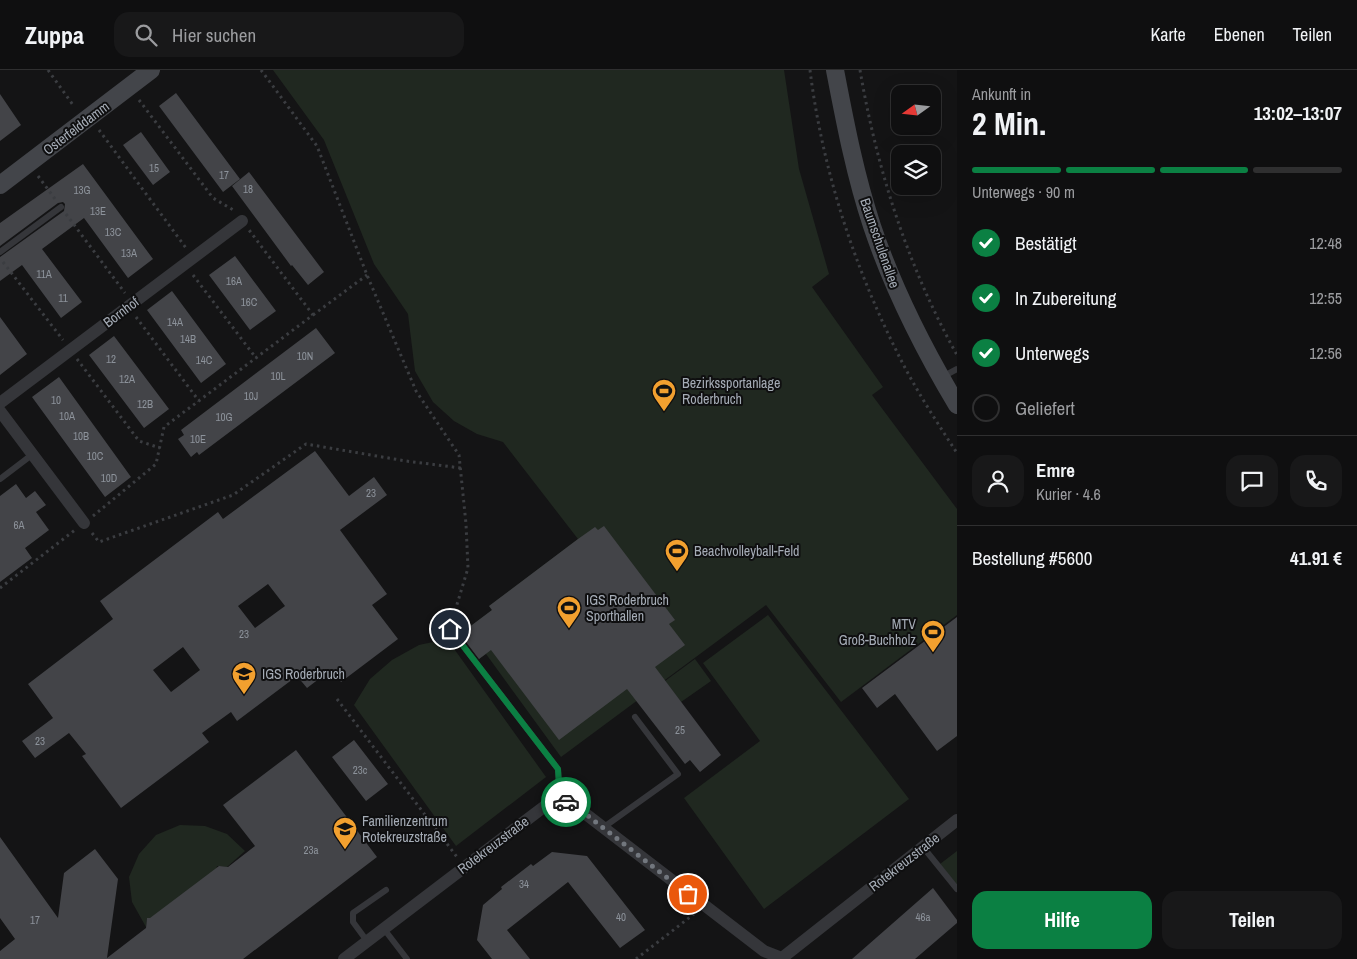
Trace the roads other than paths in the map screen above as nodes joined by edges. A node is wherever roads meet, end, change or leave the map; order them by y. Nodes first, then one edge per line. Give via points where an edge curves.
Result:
1 (152, 70) edge
2 (835, 70) edge
3 (0, 185) edge
4 (61, 207) road end
5 (242, 221) road end
6 (0, 252) edge
7 (957, 369) edge
8 (941, 378) junction
9 (0, 403) edge
10 (957, 405) edge
11 (0, 411) edge
12 (33, 454) junction
13 (0, 480) edge
14 (84, 523) road end
15 (450, 629) road end
16 (635, 717) dead end
17 (560, 800) junction
18 (957, 820) edge
19 (604, 827) junction
20 (923, 847) junction
21 (957, 889) edge
22 (386, 890) dead end
23 (384, 929) junction
24 (367, 942) junction
25 (344, 959) edge
26 (407, 959) edge
27 (782, 959) edge

1 - 3 main road, Osterfelddamm
2 - 8 main road, Baumschulenallee via 850,147 872,225 896,290
4 - 6 lane
5 - 9 street, Bornhof
7 - 8 lane
8 - 10 main road, Baumschulenallee
11 - 12 street
12 - 13 lane
12 - 14 street
15 - 17 lane via 558,769
16 - 19 lane via 678,774
17 - 19 street, Rotekreuzstraße via 574,805
17 - 23 street, Rotekreuzstraße via 545,806
18 - 20 street, Rotekreuzstraße
19 - 27 street, Rotekreuzstraße via 704,906 764,950
20 - 21 lane
20 - 27 street, Rotekreuzstraße
22 - 24 lane via 352,913 353,922
23 - 24 street, Rotekreuzstraße
23 - 26 lane
24 - 25 street, Rotekreuzstraße

